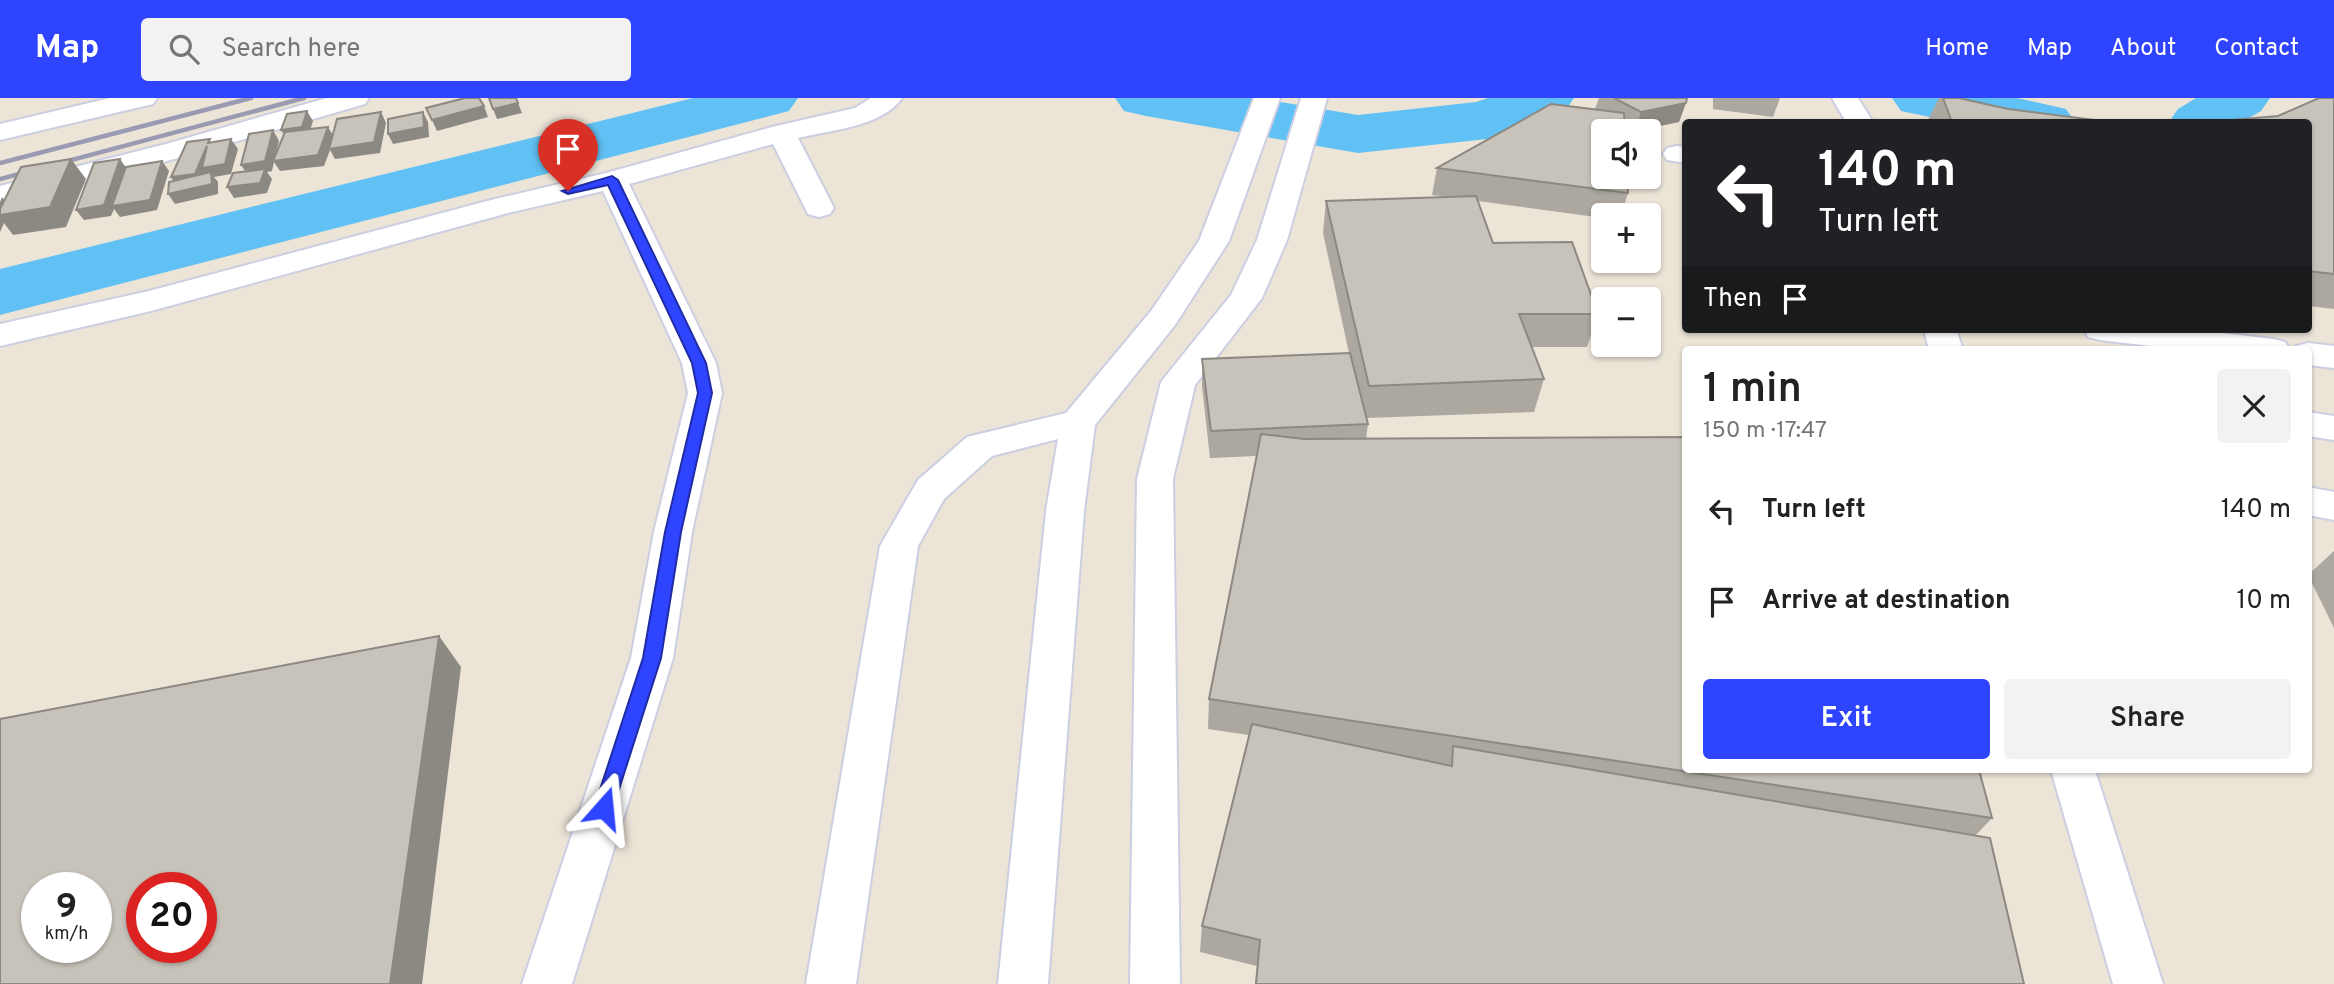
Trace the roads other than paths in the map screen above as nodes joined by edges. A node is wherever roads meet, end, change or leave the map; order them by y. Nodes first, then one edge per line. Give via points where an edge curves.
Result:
1 (144, 98) edge
2 (356, 98) edge
3 (889, 98) edge
4 (1267, 98) edge
5 (1313, 101) edge
6 (0, 132) edge
7 (782, 133) junction
8 (612, 180) junction
9 (0, 195) edge
10 (819, 208) dead end
11 (2133, 333) edge
12 (0, 335) edge
13 (2240, 346) edge
14 (2312, 354) edge
15 (2334, 357) edge
16 (1078, 422) junction
17 (2312, 425) edge
18 (2334, 428) edge
19 (2312, 502) edge
20 (2334, 506) edge
21 (2074, 773) edge
22 (547, 984) edge
23 (831, 984) edge
24 (1023, 984) edge
25 (1155, 984) edge
26 (2138, 984) edge

1 - 6 street
2 - 9 street
3 - 7 street via 864,114
4 - 16 street via 1214,241 1163,318
5 - 25 street via 1272,240 1246,298 1178,382 1156,479
7 - 8 street
7 - 10 street
8 - 12 street via 151,301
8 - 22 street via 699,363 705,393 673,532 652,658
11 - 13 street
14 - 15 street
16 - 23 street via 980,446 931,490 900,546
16 - 24 street via 1065,511
17 - 18 street
19 - 20 street
21 - 26 street

